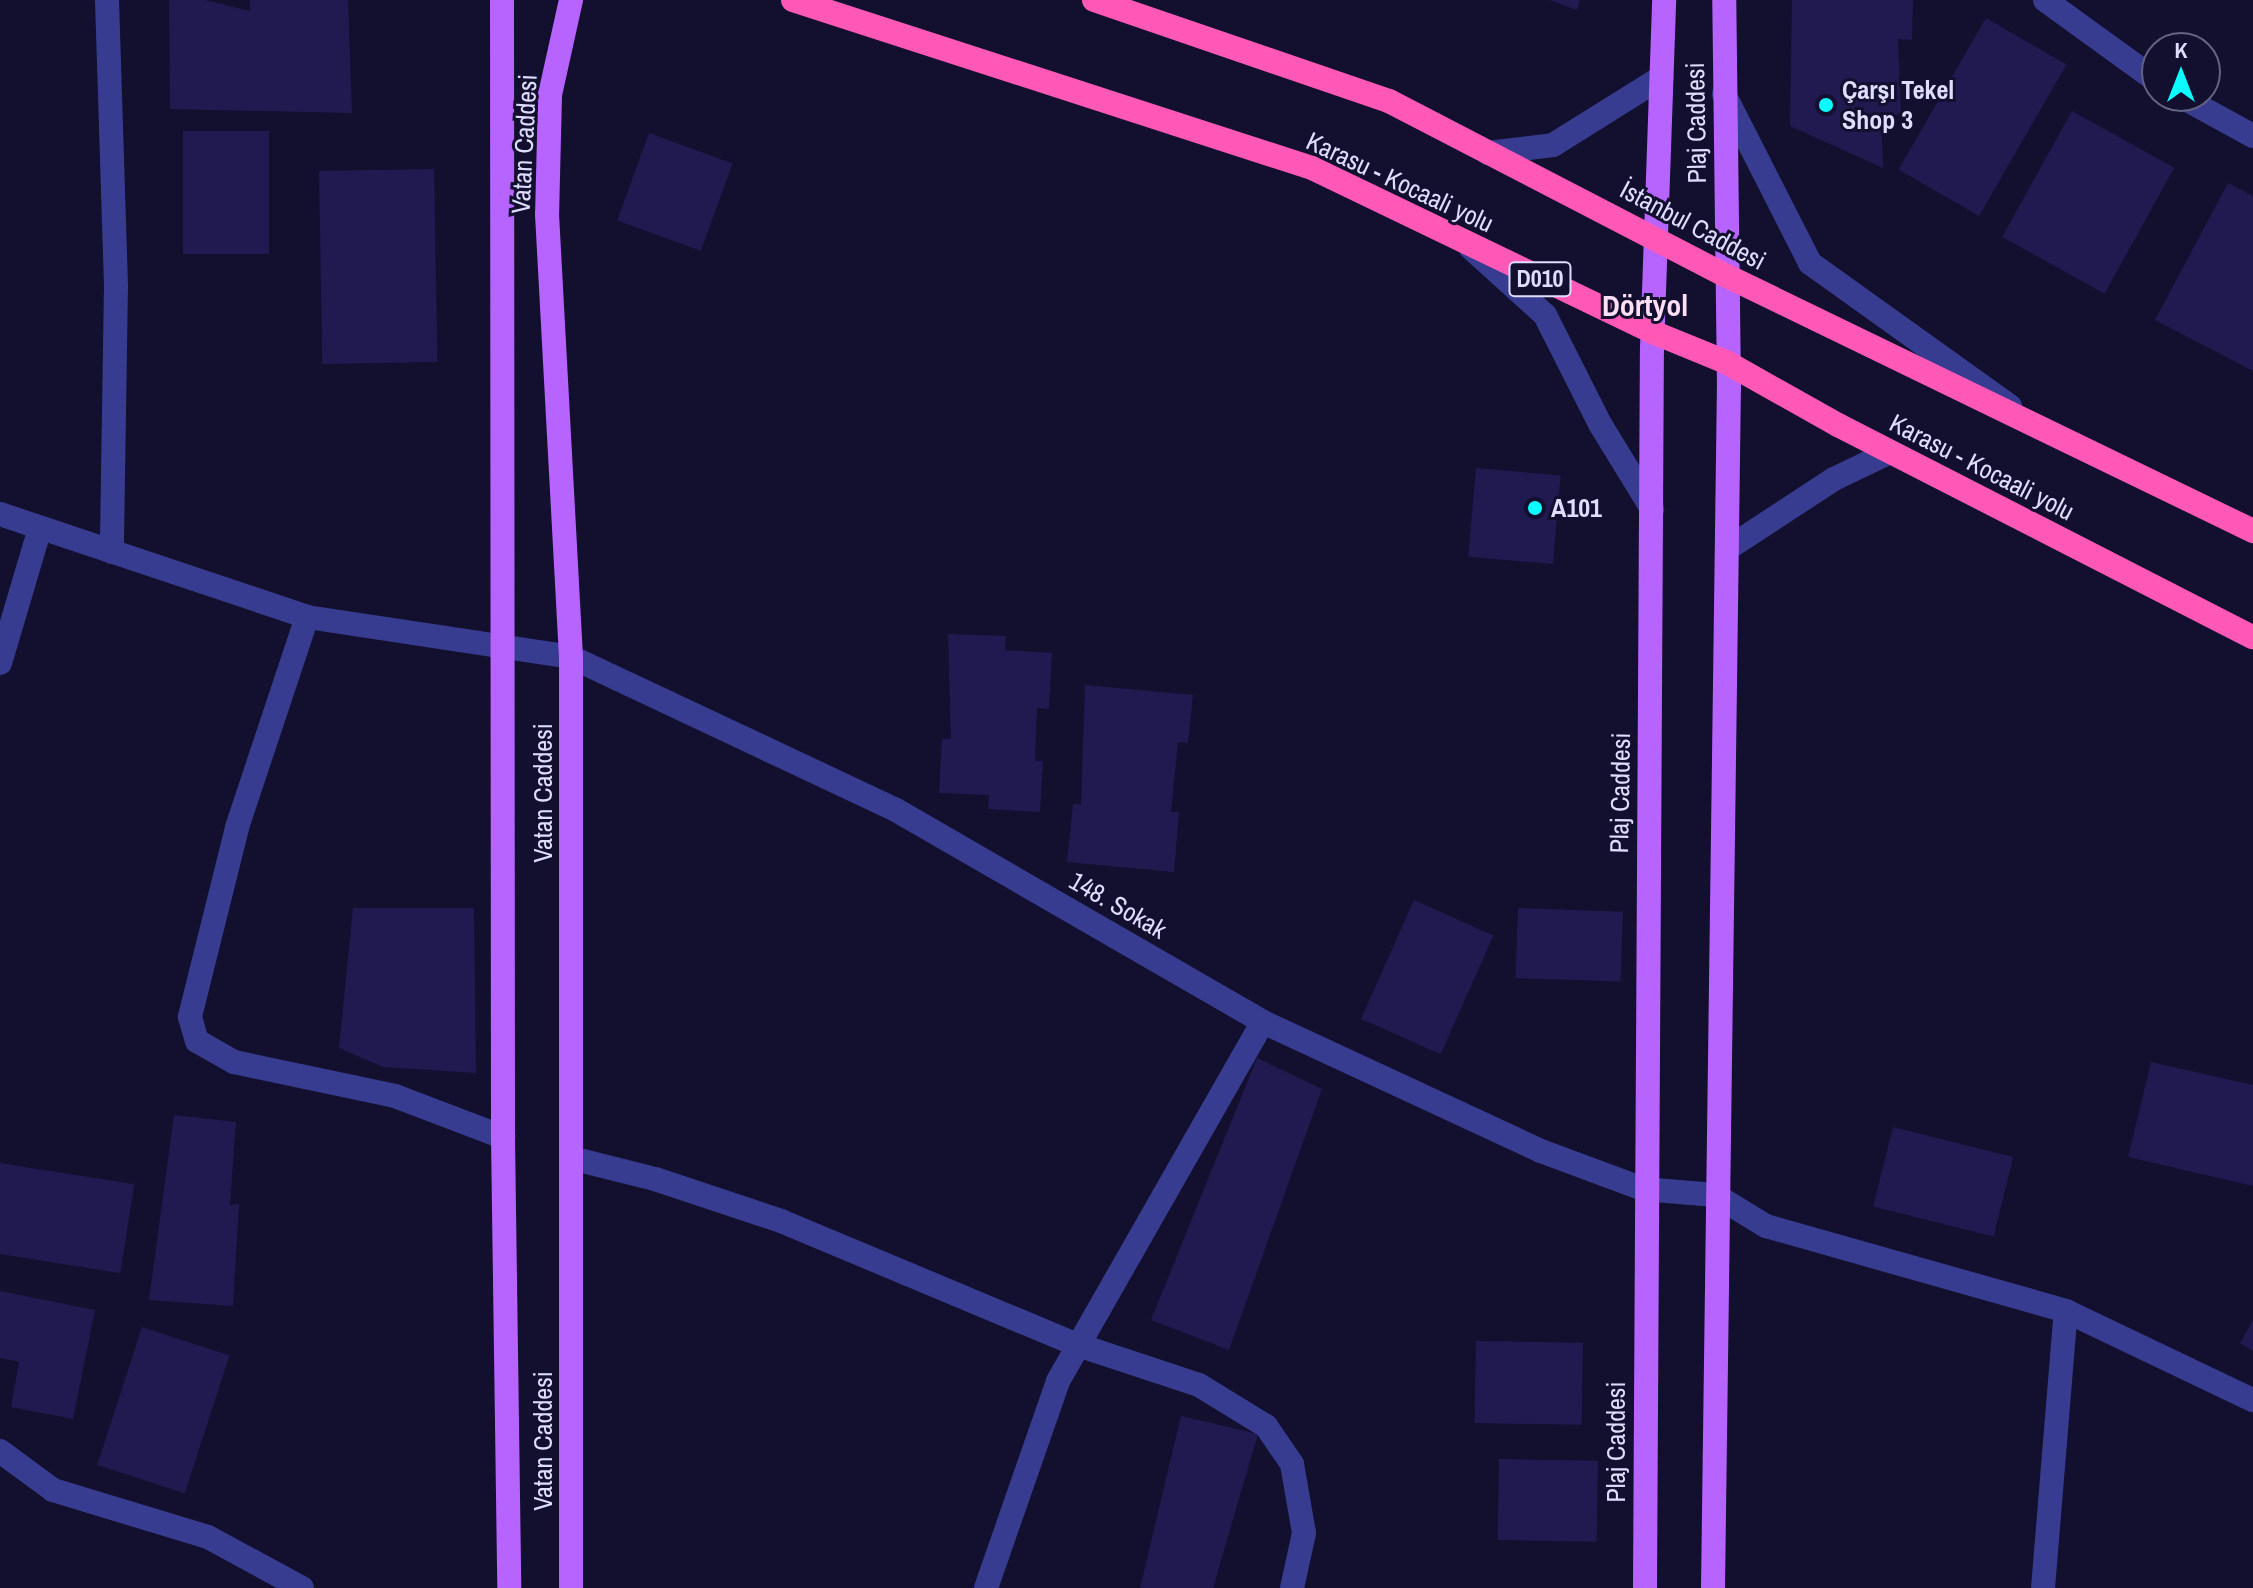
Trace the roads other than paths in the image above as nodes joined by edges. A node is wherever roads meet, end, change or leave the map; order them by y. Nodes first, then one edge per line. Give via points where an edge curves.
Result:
1 (107, 0) edge
2 (502, 0) edge
3 (571, 0) edge
4 (793, 0) edge
5 (1094, 0) edge
6 (1664, 0) edge
7 (1724, 0) edge
8 (2045, 0) edge
9 (2141, 69) edge
10 (1662, 77) junction
11 (1723, 92) junction
12 (2209, 112) edge
13 (2253, 136) edge
14 (1488, 153) junction
15 (1659, 237) junction
16 (1468, 246) junction
17 (1727, 276) junction
18 (1655, 333) junction
19 (1726, 362) junction
20 (2040, 429) junction
21 (1890, 452) junction
22 (1652, 509) junction
23 (0, 514) edge
24 (40, 528) junction
25 (2253, 531) edge
26 (1727, 549) junction
27 (112, 552) junction
28 (307, 617) junction
29 (2253, 637) edge
30 (502, 645) junction
31 (571, 657) junction
32 (0, 663) edge
33 (1263, 1022) junction
34 (503, 1137) junction
35 (571, 1158) junction
36 (1643, 1189) junction
37 (1715, 1195) junction
38 (2066, 1311) junction
39 (1078, 1345) junction
40 (2253, 1400) edge
41 (0, 1451) edge
42 (302, 1588) edge
43 (509, 1588) edge
44 (571, 1588) edge
45 (986, 1588) edge
46 (1292, 1588) edge
47 (1645, 1588) edge
48 (1713, 1588) edge
49 (2043, 1588) edge

1 - 27 street via 116,285
2 - 30 main road, Vatan Caddesi
3 - 31 main road, Vatan Caddesi via 550,95 547,214
4 - 16 highway, Karasu - Kocaali yolu / D010 via 1312,168
5 - 14 highway, İstanbul Caddesi via 1389,101
6 - 10 main road, Plaj Caddesi
7 - 11 main road, Plaj Caddesi
8 - 9 street
10 - 14 street via 1553,145
10 - 15 main road, Plaj Caddesi
11 - 17 main road, Plaj Caddesi
11 - 20 street via 1810,263
12 - 13 street
14 - 15 highway, İstanbul Caddesi
15 - 17 highway, İstanbul Caddesi
15 - 18 main road, Plaj Caddesi
16 - 18 highway, Karasu - Kocaali yolu / D010
16 - 22 street via 1545,315 1600,424
17 - 19 main road, Plaj Caddesi
17 - 20 highway, İstanbul Caddesi
18 - 19 highway, Karasu - Kocaali yolu / D010
18 - 22 main road, Plaj Caddesi
19 - 21 highway, Karasu - Kocaali yolu / D010
19 - 26 main road, Plaj Caddesi
20 - 25 highway, İstanbul Caddesi
21 - 26 street via 1822,486
21 - 29 highway, Karasu - Kocaali yolu / D010
22 - 36 main road, Plaj Caddesi
23 - 24 street, 148. Sokak
24 - 27 street, 148. Sokak
24 - 32 street
26 - 37 main road, Plaj Caddesi
27 - 28 street, 148. Sokak
28 - 30 street, 148. Sokak
28 - 34 street via 237,828 190,1017 197,1041 234,1062 395,1096
30 - 31 street, 148. Sokak
30 - 34 main road, Vatan Caddesi
31 - 33 street, 148. Sokak via 896,810
31 - 35 main road, Vatan Caddesi
33 - 36 street, 148. Sokak via 1541,1151
33 - 39 street
34 - 43 main road, Vatan Caddesi
35 - 39 street via 655,1179 781,1221
35 - 44 main road, Vatan Caddesi
36 - 37 street, 148. Sokak
36 - 47 main road, Plaj Caddesi
37 - 38 street via 1766,1226
37 - 48 main road, Plaj Caddesi
38 - 40 street
38 - 49 street
39 - 45 street via 1058,1381
39 - 46 street via 1199,1385 1266,1426 1292,1464 1304,1533
41 - 42 street via 53,1490 208,1537

